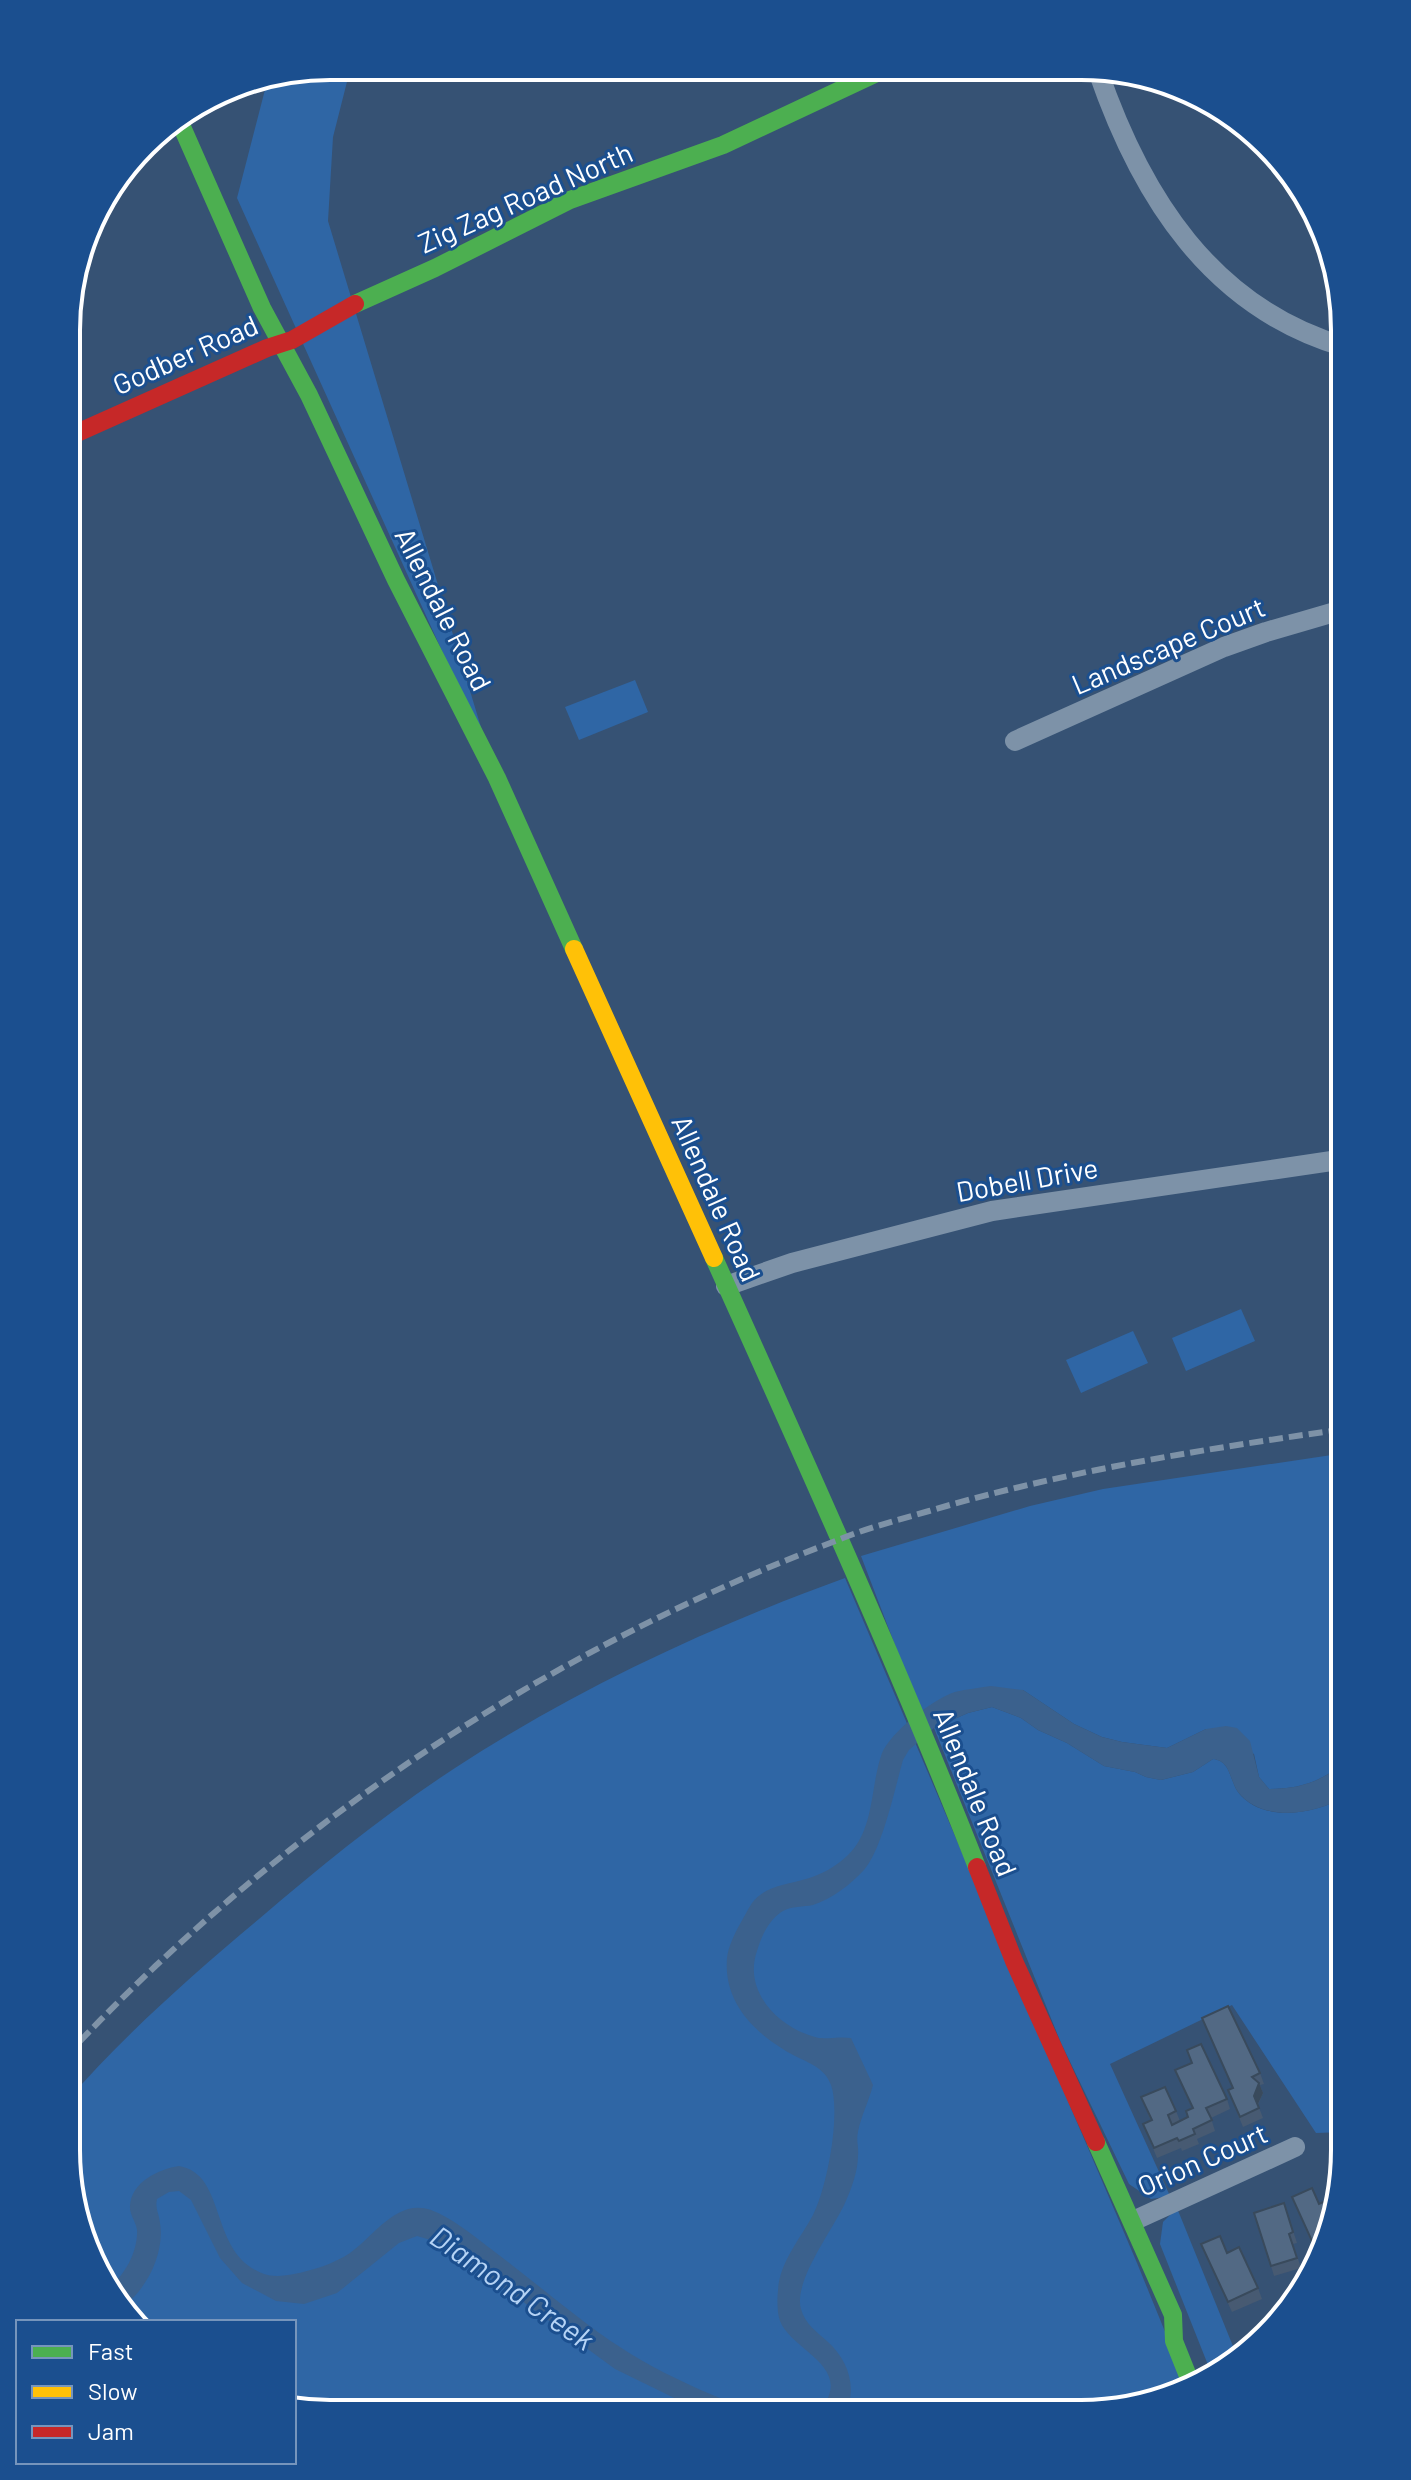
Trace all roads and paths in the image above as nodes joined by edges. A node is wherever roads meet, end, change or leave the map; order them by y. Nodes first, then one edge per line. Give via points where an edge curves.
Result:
1 (851, 80) edge
2 (1102, 82) edge
3 (183, 128) edge
4 (280, 343) junction
5 (1331, 343) edge
6 (80, 432) edge
7 (1331, 613) edge
8 (1015, 741) dead end
9 (1331, 1161) edge
10 (726, 1286) junction
11 (1295, 2147) dead end
12 (1133, 2221) junction
13 (1173, 2315) junction
14 (1203, 2368) edge
15 (1188, 2375) edge

1 - 4 street, Zig Zag Road North via 723,145 570,200
2 - 5 street via 1144,177 1204,261 1270,316
3 - 4 street, Allendale Road
4 - 6 street, Godber Road
4 - 10 street, Allendale Road via 492,768
7 - 8 street, Landscape Court via 1224,647
9 - 10 street, Dobell Drive via 992,1211 792,1263
10 - 12 street, Allendale Road via 943,1781 1014,1961
11 - 12 street, Orion Court
12 - 13 street, Allendale Road
13 - 14 street, Allendale Road via 1186,2327
13 - 15 street, Allendale Road via 1171,2328

